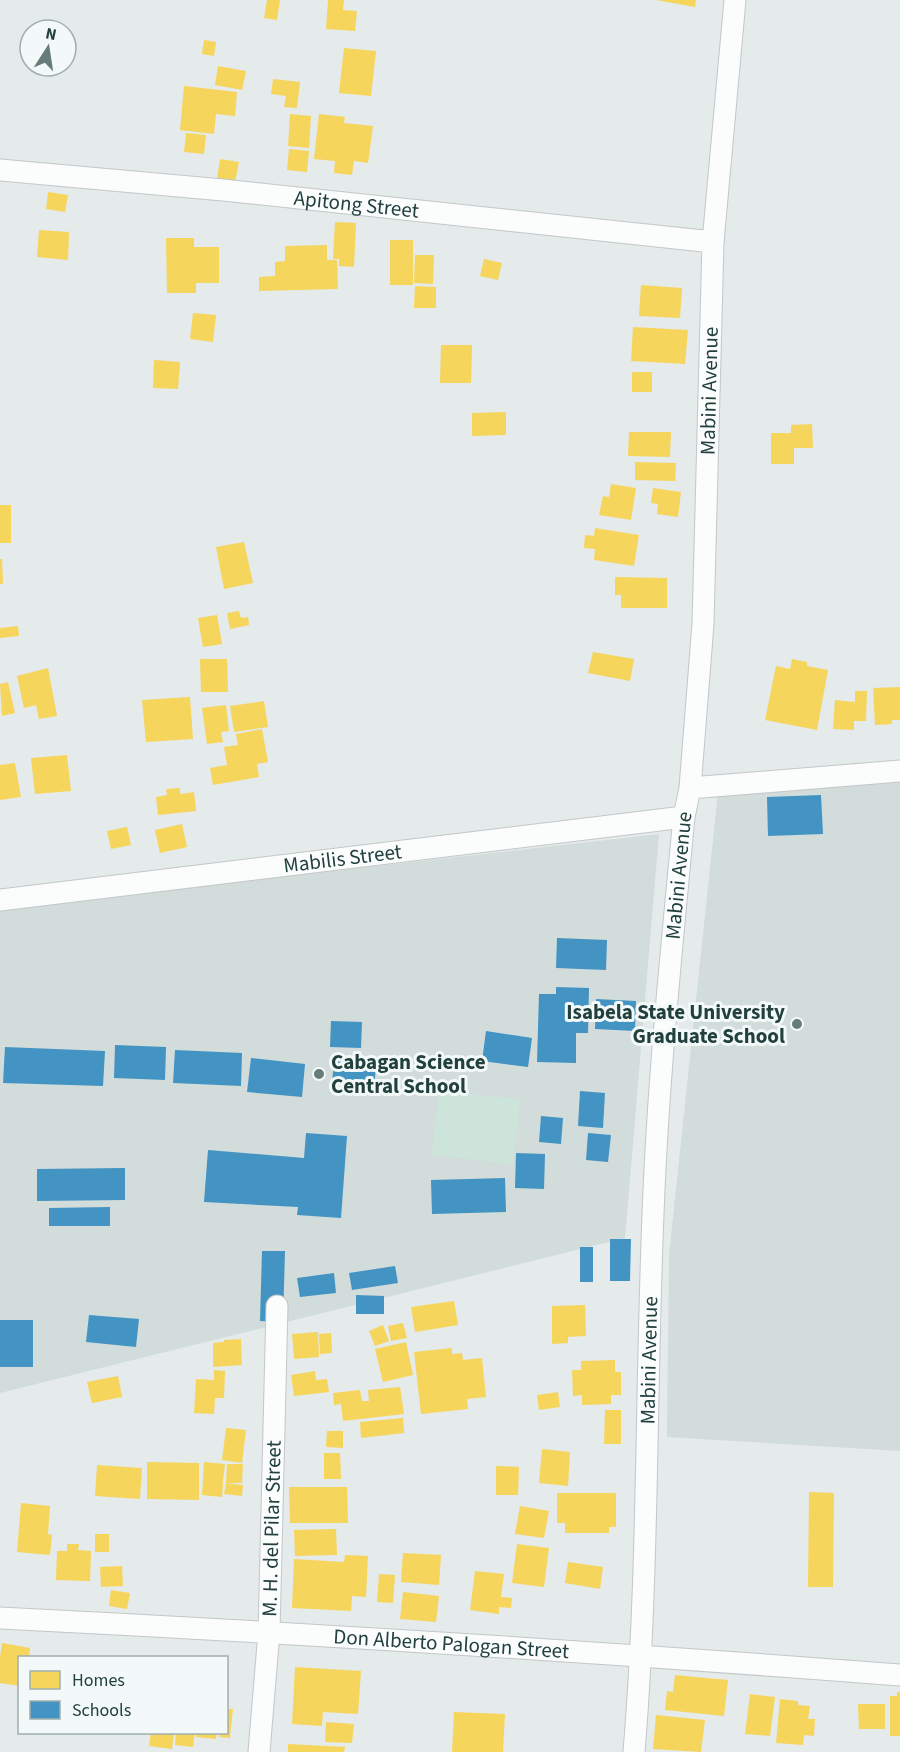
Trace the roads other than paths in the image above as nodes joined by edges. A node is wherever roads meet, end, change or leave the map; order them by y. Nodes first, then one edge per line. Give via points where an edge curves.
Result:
1 (735, 0) edge
2 (0, 170) edge
3 (713, 242) junction
4 (900, 771) edge
5 (690, 788) junction
6 (684, 817) junction
7 (0, 900) edge
8 (277, 1306) dead end
9 (0, 1618) edge
10 (268, 1632) junction
11 (642, 1655) junction
12 (900, 1675) edge
13 (259, 1752) edge
14 (634, 1752) edge

1 - 3 street, Mabini Avenue
2 - 3 street, Apitong Street
3 - 5 street, Mabini Avenue via 703,624
4 - 5 street
5 - 6 street, Mabini Avenue
6 - 7 street, Mabilis Street
6 - 11 street, Mabini Avenue via 655,1169
8 - 10 street, M. H. del Pilar Street
9 - 10 street, Don Alberto Palogan Street
10 - 11 street, Don Alberto Palogan Street
10 - 13 street, M. H. del Pilar Street
11 - 12 street, Don Alberto Palogan Street
11 - 14 street, Mabini Avenue

